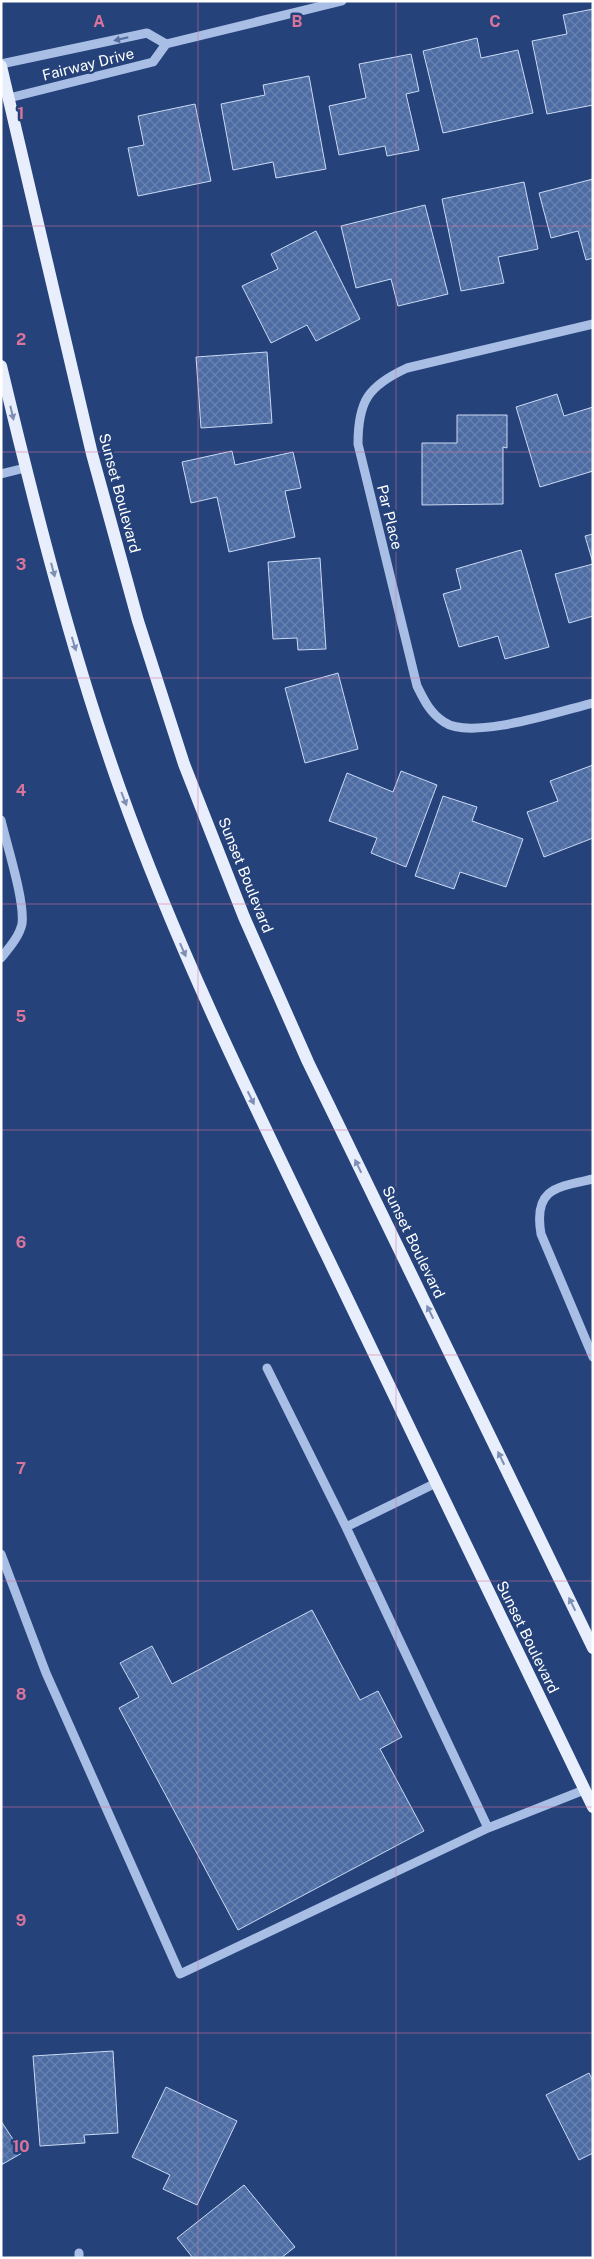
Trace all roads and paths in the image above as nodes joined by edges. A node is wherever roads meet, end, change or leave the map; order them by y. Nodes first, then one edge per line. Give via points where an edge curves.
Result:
1 (342, 1) edge
2 (166, 44) junction
3 (1, 65) edge
4 (5, 99) edge
5 (593, 324) edge
6 (1, 366) edge
7 (25, 468) junction
8 (1, 474) edge
9 (593, 703) edge
10 (1, 820) edge
11 (1, 958) edge
12 (593, 1179) edge
13 (593, 1357) edge
14 (267, 1368) dead end
15 (436, 1483) junction
16 (346, 1527) junction
17 (1, 1554) edge
18 (593, 1648) edge
19 (584, 1790) junction
20 (593, 1808) edge
21 (488, 1828) junction

1 - 2 street
2 -> 3 street, Fairway Drive via 147,32
2 - 4 street, Fairway Drive via 153,62
3 - 4 main road, Sunset Boulevard
18 -> 4 main road, Sunset Boulevard via 308,1062 244,917 184,764 138,621 92,454
5 - 9 street, Par Place via 407,368 384,379 366,398 358,421 360,454 417,686 427,707 445,723 467,729 491,728
6 -> 7 main road, Sunset Boulevard
7 - 8 street
7 -> 15 main road, Sunset Boulevard via 73,641 120,789 180,942 245,1086
10 - 11 street via 23,910 21,927 13,945
12 - 13 street via 556,1188 545,1197 539,1222 541,1234
14 - 16 street
15 - 16 street
15 - 19 main road, Sunset Boulevard
16 - 21 street
17 - 21 street via 46,1673 180,1974
19 - 20 main road, Sunset Boulevard
19 - 21 street

